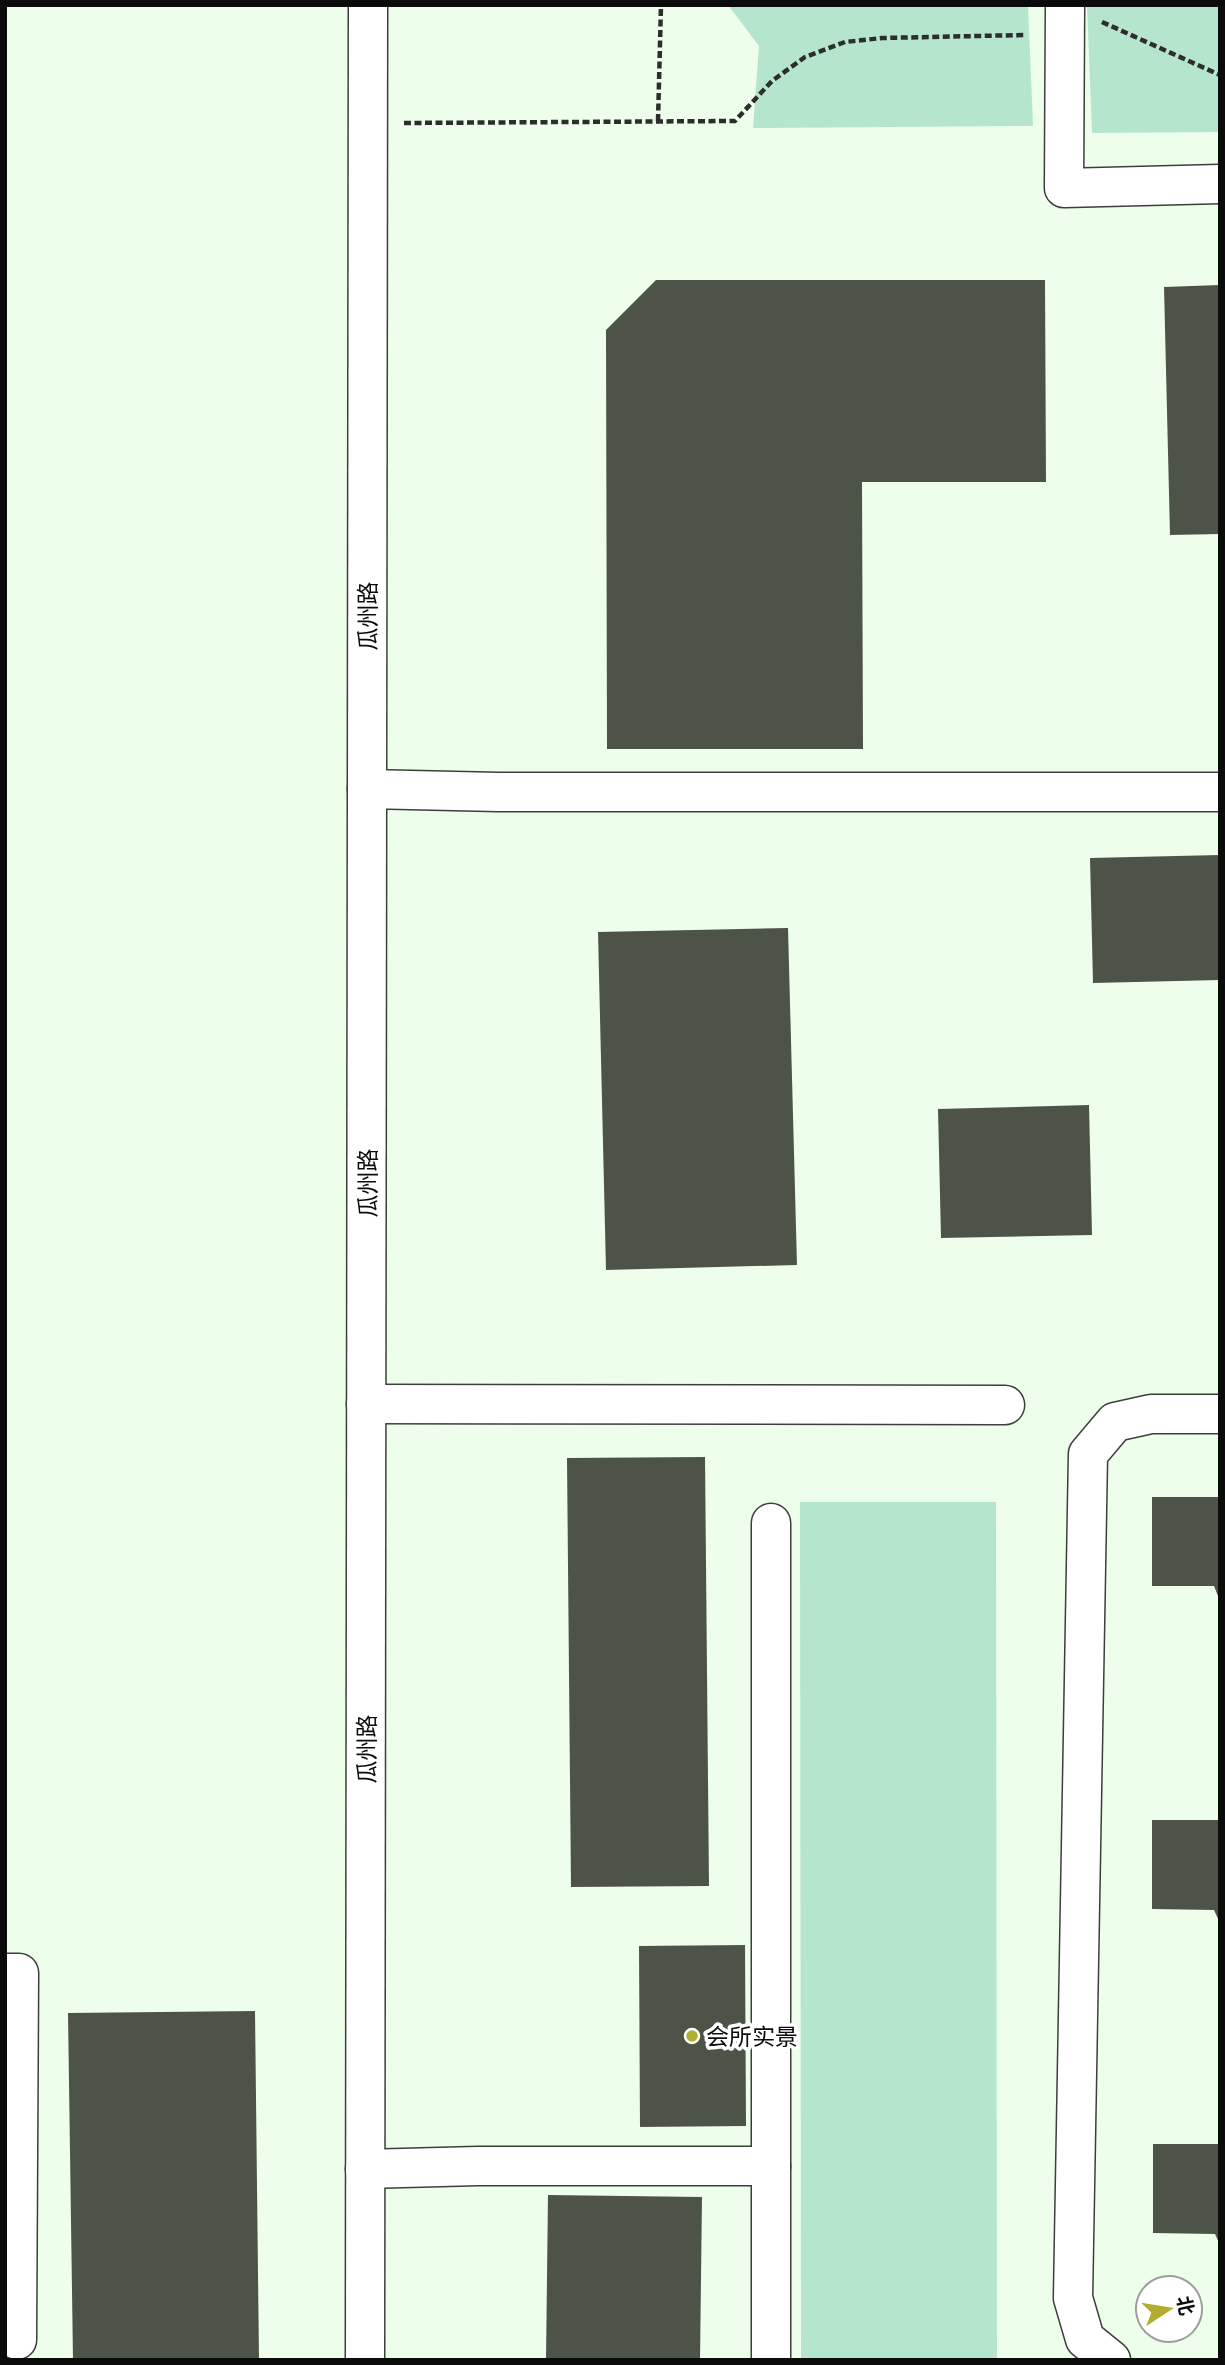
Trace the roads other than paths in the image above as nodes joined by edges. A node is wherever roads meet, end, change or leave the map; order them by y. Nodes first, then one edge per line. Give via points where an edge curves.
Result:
1 (368, 5) edge
2 (1065, 20) edge
3 (1220, 184) edge
4 (367, 789) junction
5 (1220, 792) edge
6 (366, 1404) junction
7 (1005, 1405) dead end
8 (1220, 1414) edge
9 (771, 1522) dead end
10 (5, 1973) edge
11 (771, 2166) junction
12 (365, 2169) junction
13 (17, 2340) dead end
14 (365, 2360) edge
15 (771, 2360) edge
16 (1111, 2360) edge

1 - 4 street, 瓜州路
2 - 3 street via 1064,188
4 - 5 street
4 - 6 street, 瓜州路
6 - 7 street
6 - 12 street, 瓜州路
8 - 16 street via 1151,1414 1115,1422 1088,1454 1073,2298 1085,2339
9 - 11 street
10 - 13 street via 19,1973
11 - 12 street
11 - 15 street
12 - 14 street, 瓜州路

